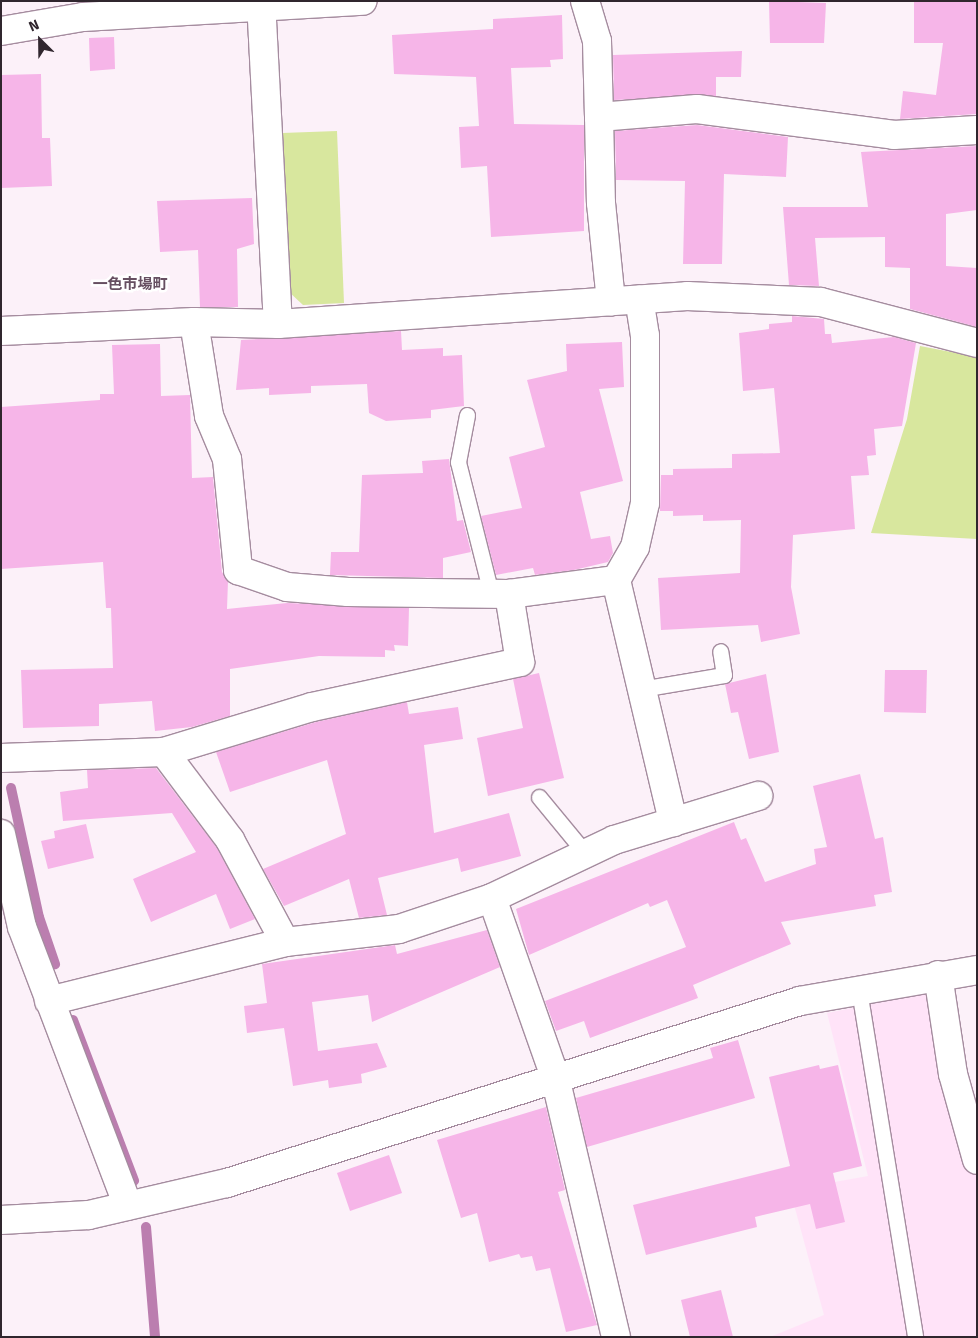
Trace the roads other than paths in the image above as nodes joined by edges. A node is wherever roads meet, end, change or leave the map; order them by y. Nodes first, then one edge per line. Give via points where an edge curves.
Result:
1 (363, 1) edge
2 (585, 1) edge
3 (261, 4) edge
4 (1, 31) edge
5 (599, 117) junction
6 (977, 130) edge
7 (639, 299) junction
8 (611, 301) junction
9 (194, 322) junction
10 (278, 324) junction
11 (1, 331) edge
12 (977, 343) edge
13 (467, 416) dead end
14 (616, 580) junction
15 (500, 593) junction
16 (720, 651) dead end
17 (641, 689) junction
18 (164, 752) junction
19 (1, 758) edge
20 (758, 796) dead end
21 (538, 797) dead end
22 (673, 822) junction
23 (1, 834) edge
24 (586, 854) junction
25 (492, 898) junction
26 (285, 942) junction
27 (977, 970) edge
28 (938, 975) junction
29 (859, 990) junction
30 (49, 1000) junction
31 (555, 1077) junction
32 (977, 1160) edge
33 (128, 1206) junction
34 (1, 1220) edge
35 (616, 1337) edge
36 (916, 1337) edge

1 - 3 street
2 - 5 street via 597,41
3 - 4 street via 83,17
3 - 10 street
5 - 6 street via 697,109 894,134
5 - 8 street via 601,203
7 - 8 street
7 - 12 street via 687,296 821,302
7 - 14 street via 645,336 645,503 635,547
8 - 10 street
9 - 10 street
9 - 11 street
9 - 15 street via 209,416 227,459 238,570 296,588
13 - 15 lane via 458,462
14 - 15 street
14 - 17 street
15 - 18 street via 520,662 312,707
16 - 17 lane via 724,674
17 - 22 street
18 - 19 street
18 - 26 street via 230,840
20 - 22 street
21 - 24 lane
22 - 24 street
23 - 30 street via 22,927
24 - 25 street
25 - 26 street via 399,929
25 - 31 street
26 - 30 street
27 - 28 street
28 - 29 street
28 - 32 street via 953,1074
29 - 31 street via 800,1001
29 - 36 lane
30 - 33 street
31 - 33 street via 227,1182
31 - 35 street
33 - 34 street via 89,1215

